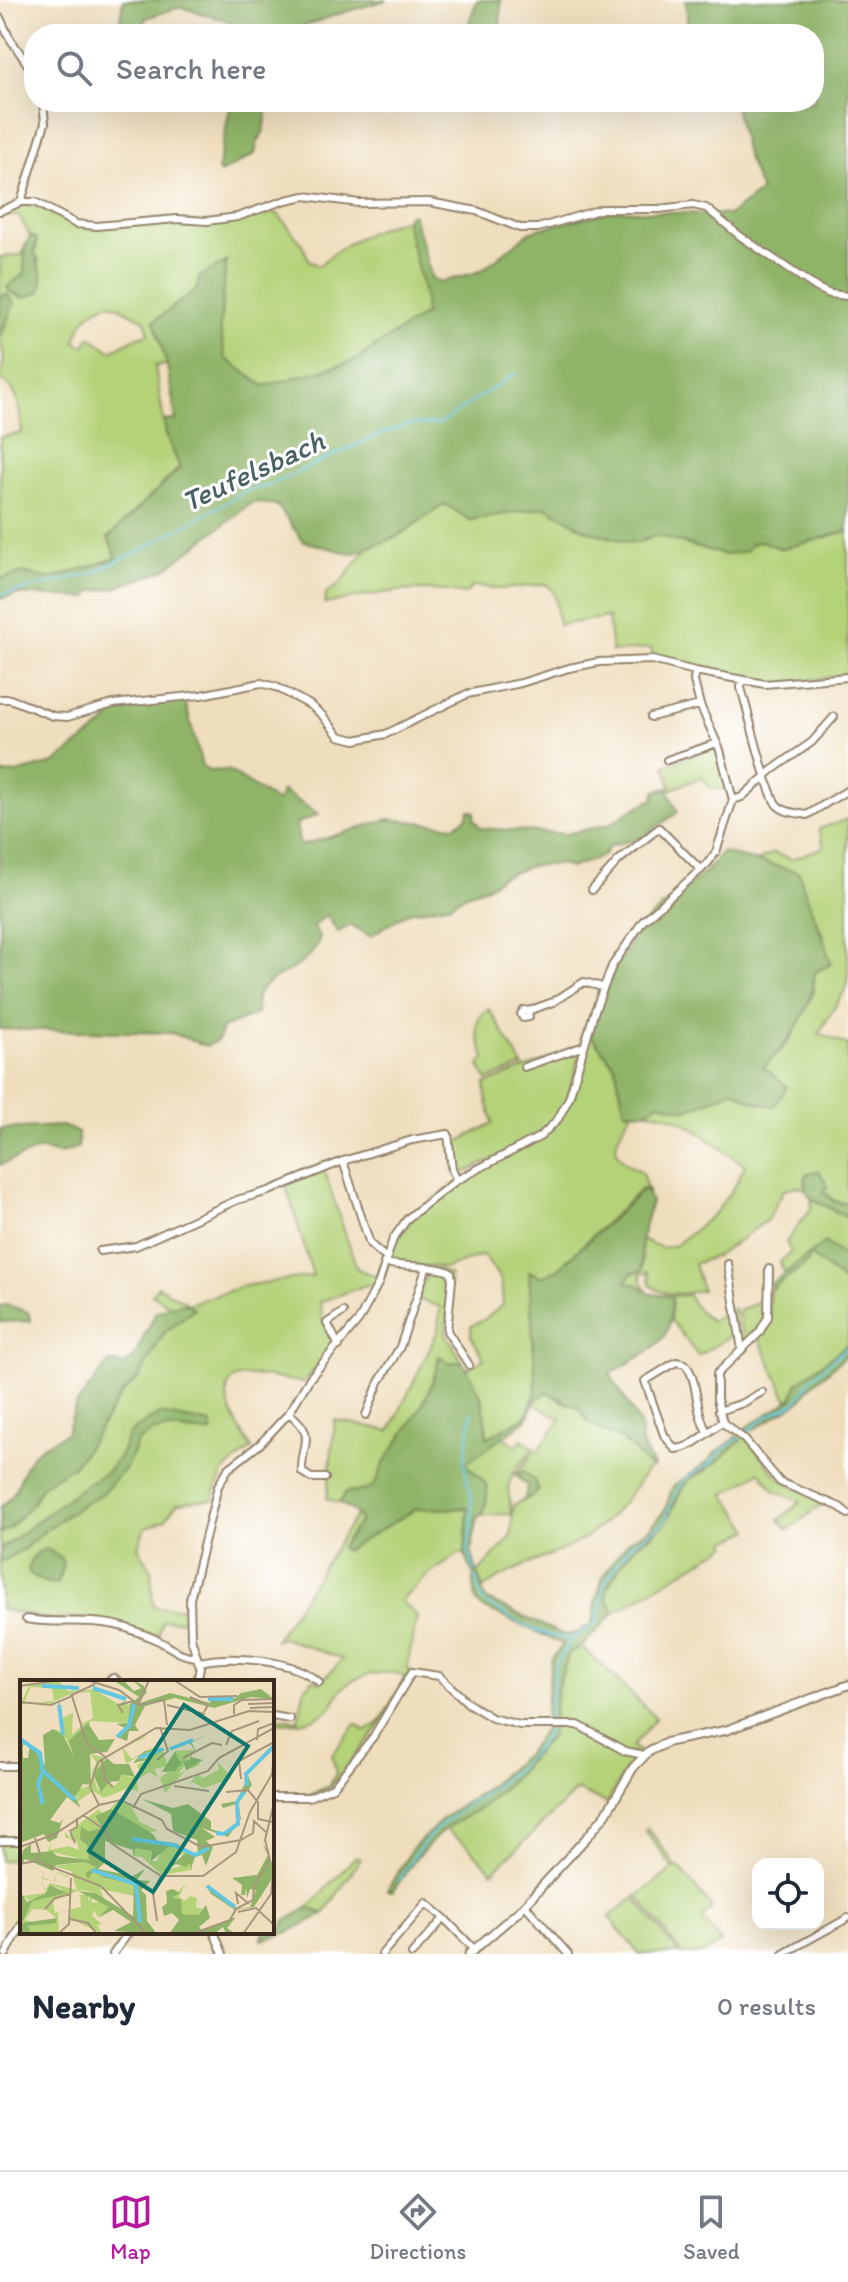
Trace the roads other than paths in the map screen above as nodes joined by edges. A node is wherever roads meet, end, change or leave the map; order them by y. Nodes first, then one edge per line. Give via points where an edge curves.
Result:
1 (0, 18) edge
2 (24, 59) edge
3 (44, 112) edge
4 (21, 202) junction
5 (0, 211) edge
6 (848, 296) edge
7 (695, 671) junction
8 (848, 677) edge
9 (742, 681) junction
10 (0, 699) edge
11 (700, 705) junction
12 (651, 717) dead end
13 (834, 717) dead end
14 (717, 743) junction
15 (667, 760) dead end
16 (766, 776) junction
17 (848, 790) edge
18 (733, 800) junction
19 (701, 870) junction
20 (592, 890) dead end
21 (602, 987) junction
22 (528, 1011) dead end
23 (584, 1046) junction
24 (524, 1067) dead end
25 (343, 1161) junction
26 (457, 1180) junction
27 (100, 1251) dead end
28 (385, 1260) junction
29 (728, 1264) dead end
30 (426, 1269) junction
31 (769, 1269) dead end
32 (343, 1312) dead end
33 (339, 1346) junction
34 (742, 1350) junction
35 (469, 1365) dead end
36 (762, 1392) dead end
37 (719, 1411) junction
38 (289, 1413) junction
39 (366, 1415) dead end
40 (722, 1422) junction
41 (707, 1432) junction
42 (325, 1478) dead end
43 (848, 1514) edge
44 (26, 1619) dead end
45 (198, 1660) junction
46 (197, 1680) edge
47 (319, 1682) dead end
48 (848, 1685) edge
49 (274, 1716) edge
50 (290, 1719) dead end
51 (644, 1755) junction
52 (274, 1797) edge
53 (525, 1905) junction
54 (444, 1918) junction
55 (848, 1918) edge
56 (20, 1928) edge
57 (128, 1934) edge
58 (215, 1934) edge
59 (472, 1951) edge
60 (6, 1954) edge
61 (113, 1954) edge
62 (223, 1954) edge
63 (382, 1954) edge
64 (412, 1954) edge
65 (568, 1954) edge
66 (783, 1954) edge

1 - 2 street
3 - 4 street
4 - 5 street
4 - 6 street via 35,202 76,224 96,226 221,220 305,196 359,203 429,202 477,211 520,228 538,228 602,209 693,205 706,208 817,288
7 - 9 street
7 - 10 street via 652,660 591,663 467,694 386,734 355,740 339,736 310,705 261,683 113,704 67,717
7 - 11 street
8 - 9 street via 773,684
9 - 16 street
11 - 12 street
11 - 14 street
13 - 16 street via 812,742
14 - 15 street
14 - 18 street
16 - 17 street via 775,802 792,812 811,814
16 - 18 street
18 - 19 street via 716,852
19 - 20 street via 659,828
19 - 21 street via 635,930
21 - 22 street via 579,984
21 - 23 street
23 - 24 street
23 - 26 street via 569,1098 551,1128
25 - 26 street via 448,1134
25 - 27 street via 237,1200 136,1246
25 - 28 street via 370,1244
26 - 28 street via 408,1218
28 - 30 street
28 - 33 street via 367,1307
29 - 34 street
30 - 35 street via 451,1273 447,1331
30 - 39 street via 400,1347
31 - 34 street via 768,1317
32 - 33 street via 327,1323
33 - 38 street via 310,1378
34 - 37 street via 717,1374
36 - 37 street
37 - 40 street
38 - 42 street via 307,1434 302,1472
38 - 45 street via 220,1480 190,1599 191,1638
40 - 41 street
40 - 43 street via 780,1482
41 - 41 street via 675,1449 665,1438 645,1381 676,1362 685,1364
44 - 45 street via 87,1620 129,1629
45 - 46 street
45 - 47 street via 276,1663
48 - 51 street via 727,1730 668,1742
49 - 50 street
51 - 52 street via 625,1751 578,1725 520,1725 492,1718 439,1676 412,1672 373,1737 333,1787 309,1797
51 - 53 street via 601,1821
53 - 59 street
53 - 65 street
54 - 59 street
54 - 63 street via 426,1903
54 - 64 street
55 - 66 street
56 - 60 street
57 - 61 street
58 - 62 street

